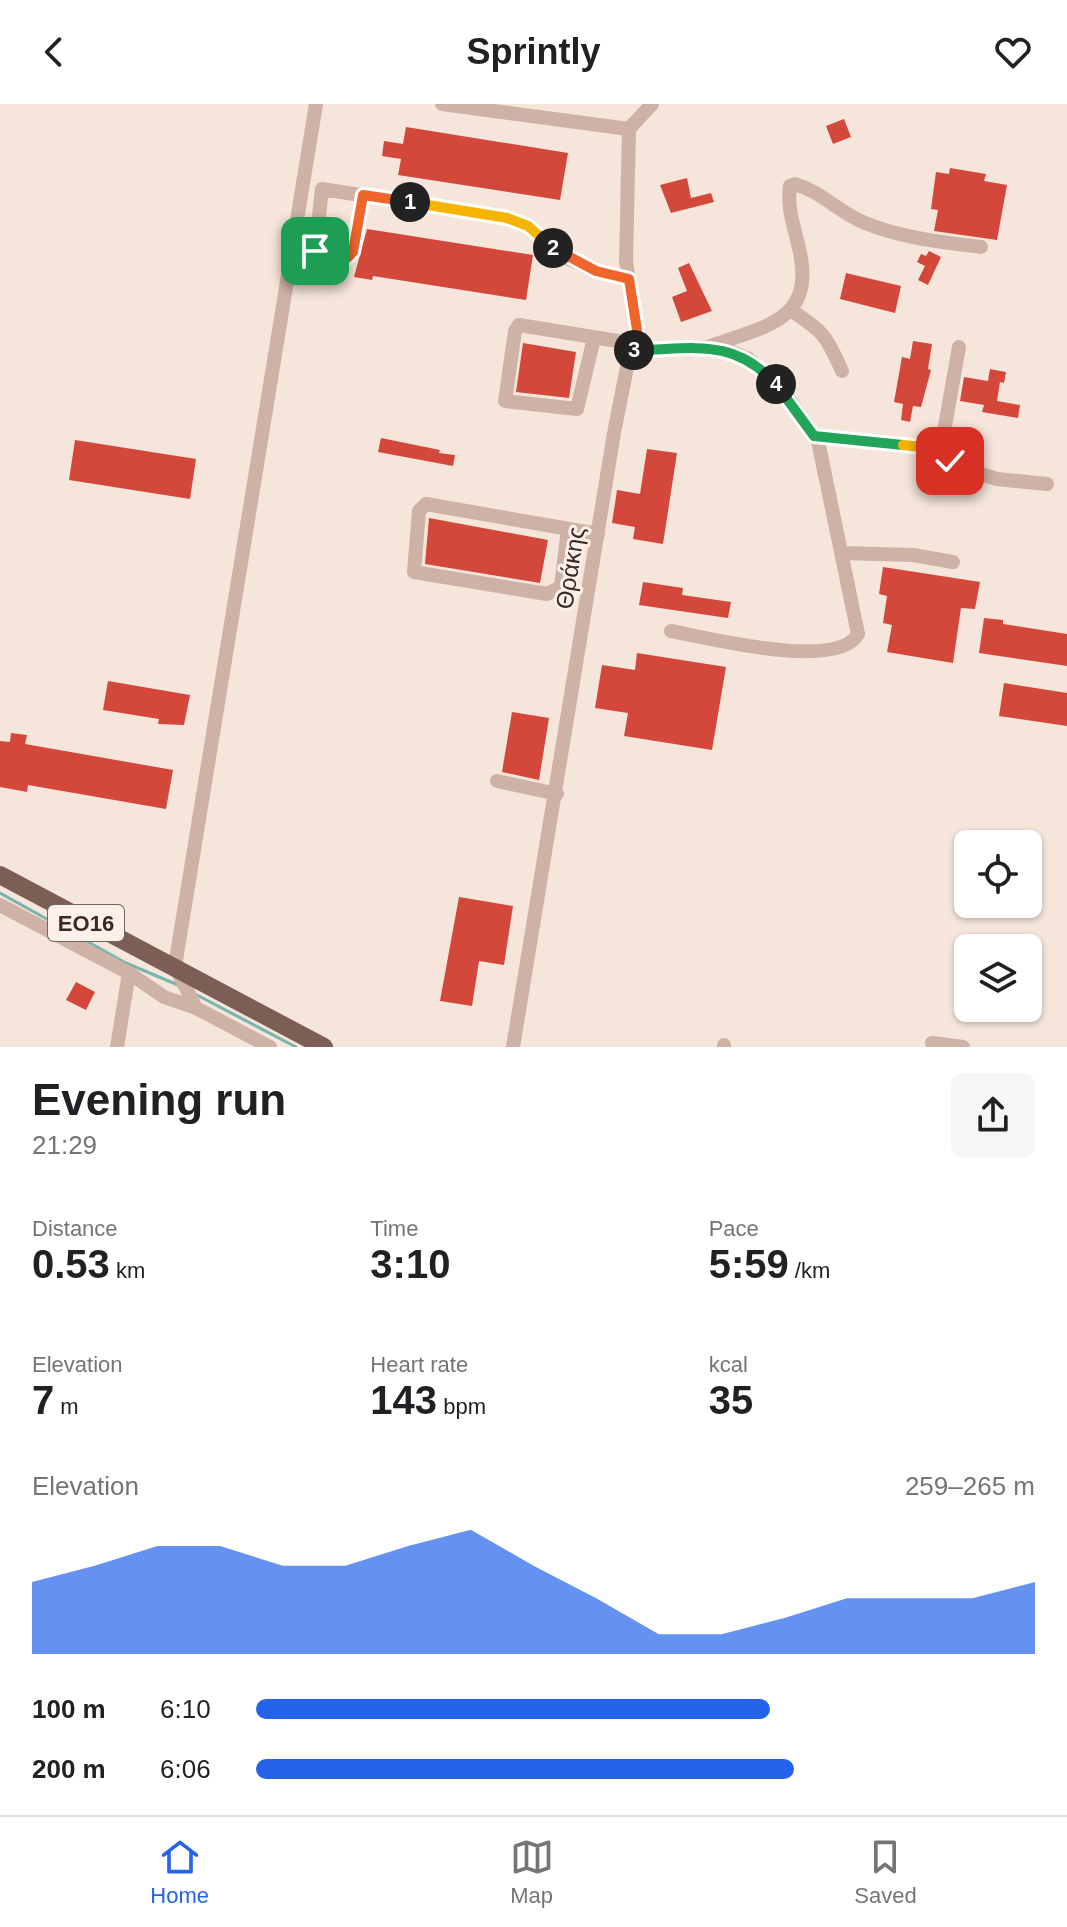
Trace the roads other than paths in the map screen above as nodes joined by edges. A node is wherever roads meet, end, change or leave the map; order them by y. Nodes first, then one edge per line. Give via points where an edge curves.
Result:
1 (316, 104) edge
2 (442, 104) edge
3 (652, 104) edge
4 (629, 129) junction
5 (363, 195) junction
6 (981, 247) dead end
7 (629, 279) junction
8 (791, 310) junction
9 (594, 338) junction
10 (635, 347) junction
11 (708, 347) junction
12 (959, 347) dead end
13 (842, 371) dead end
14 (814, 436) junction
15 (941, 449) junction
16 (1047, 484) dead end
17 (568, 529) junction
18 (598, 534) junction
19 (842, 553) junction
20 (953, 562) dead end
21 (671, 631) dead end
22 (497, 781) dead end
23 (557, 794) junction
24 (0, 875) edge
25 (0, 905) edge
26 (175, 966) junction
27 (129, 973) junction
28 (196, 1008) junction
29 (932, 1043) dead end
30 (117, 1047) edge
31 (270, 1047) edge
32 (324, 1047) edge
33 (513, 1047) edge
34 (963, 1047) edge

1 - 26 street
2 - 4 street
3 - 4 street
4 - 7 street, Θράκης
5 - 5 street via 322,189 315,251 321,261 335,264 353,252
5 - 7 street via 507,218 528,226 560,255
6 - 8 street via 909,237 862,222 815,190 795,184 790,186 788,204 804,287
7 - 10 street, Θράκης
8 - 11 street
8 - 13 street via 826,336
9 - 9 street via 577,409 505,401 519,325
9 - 10 street
10 - 11 street
10 - 18 street, Θράκης
11 - 14 street via 749,359 764,370
12 - 15 street
14 - 15 street
14 - 19 street
15 - 16 street via 962,468 997,479
17 - 17 street via 426,504 419,511 414,572 547,594 561,587
17 - 18 street
18 - 23 street, Θράκης
19 - 20 street
19 - 21 street via 858,634 852,644 841,649 771,651
22 - 23 street
23 - 33 street, Θράκης
24 - 26 main road, ΕΟ16
25 - 27 street
26 - 28 street
26 - 32 main road, ΕΟ16
27 - 28 street via 164,997
27 - 30 street
28 - 31 street
29 - 34 street

